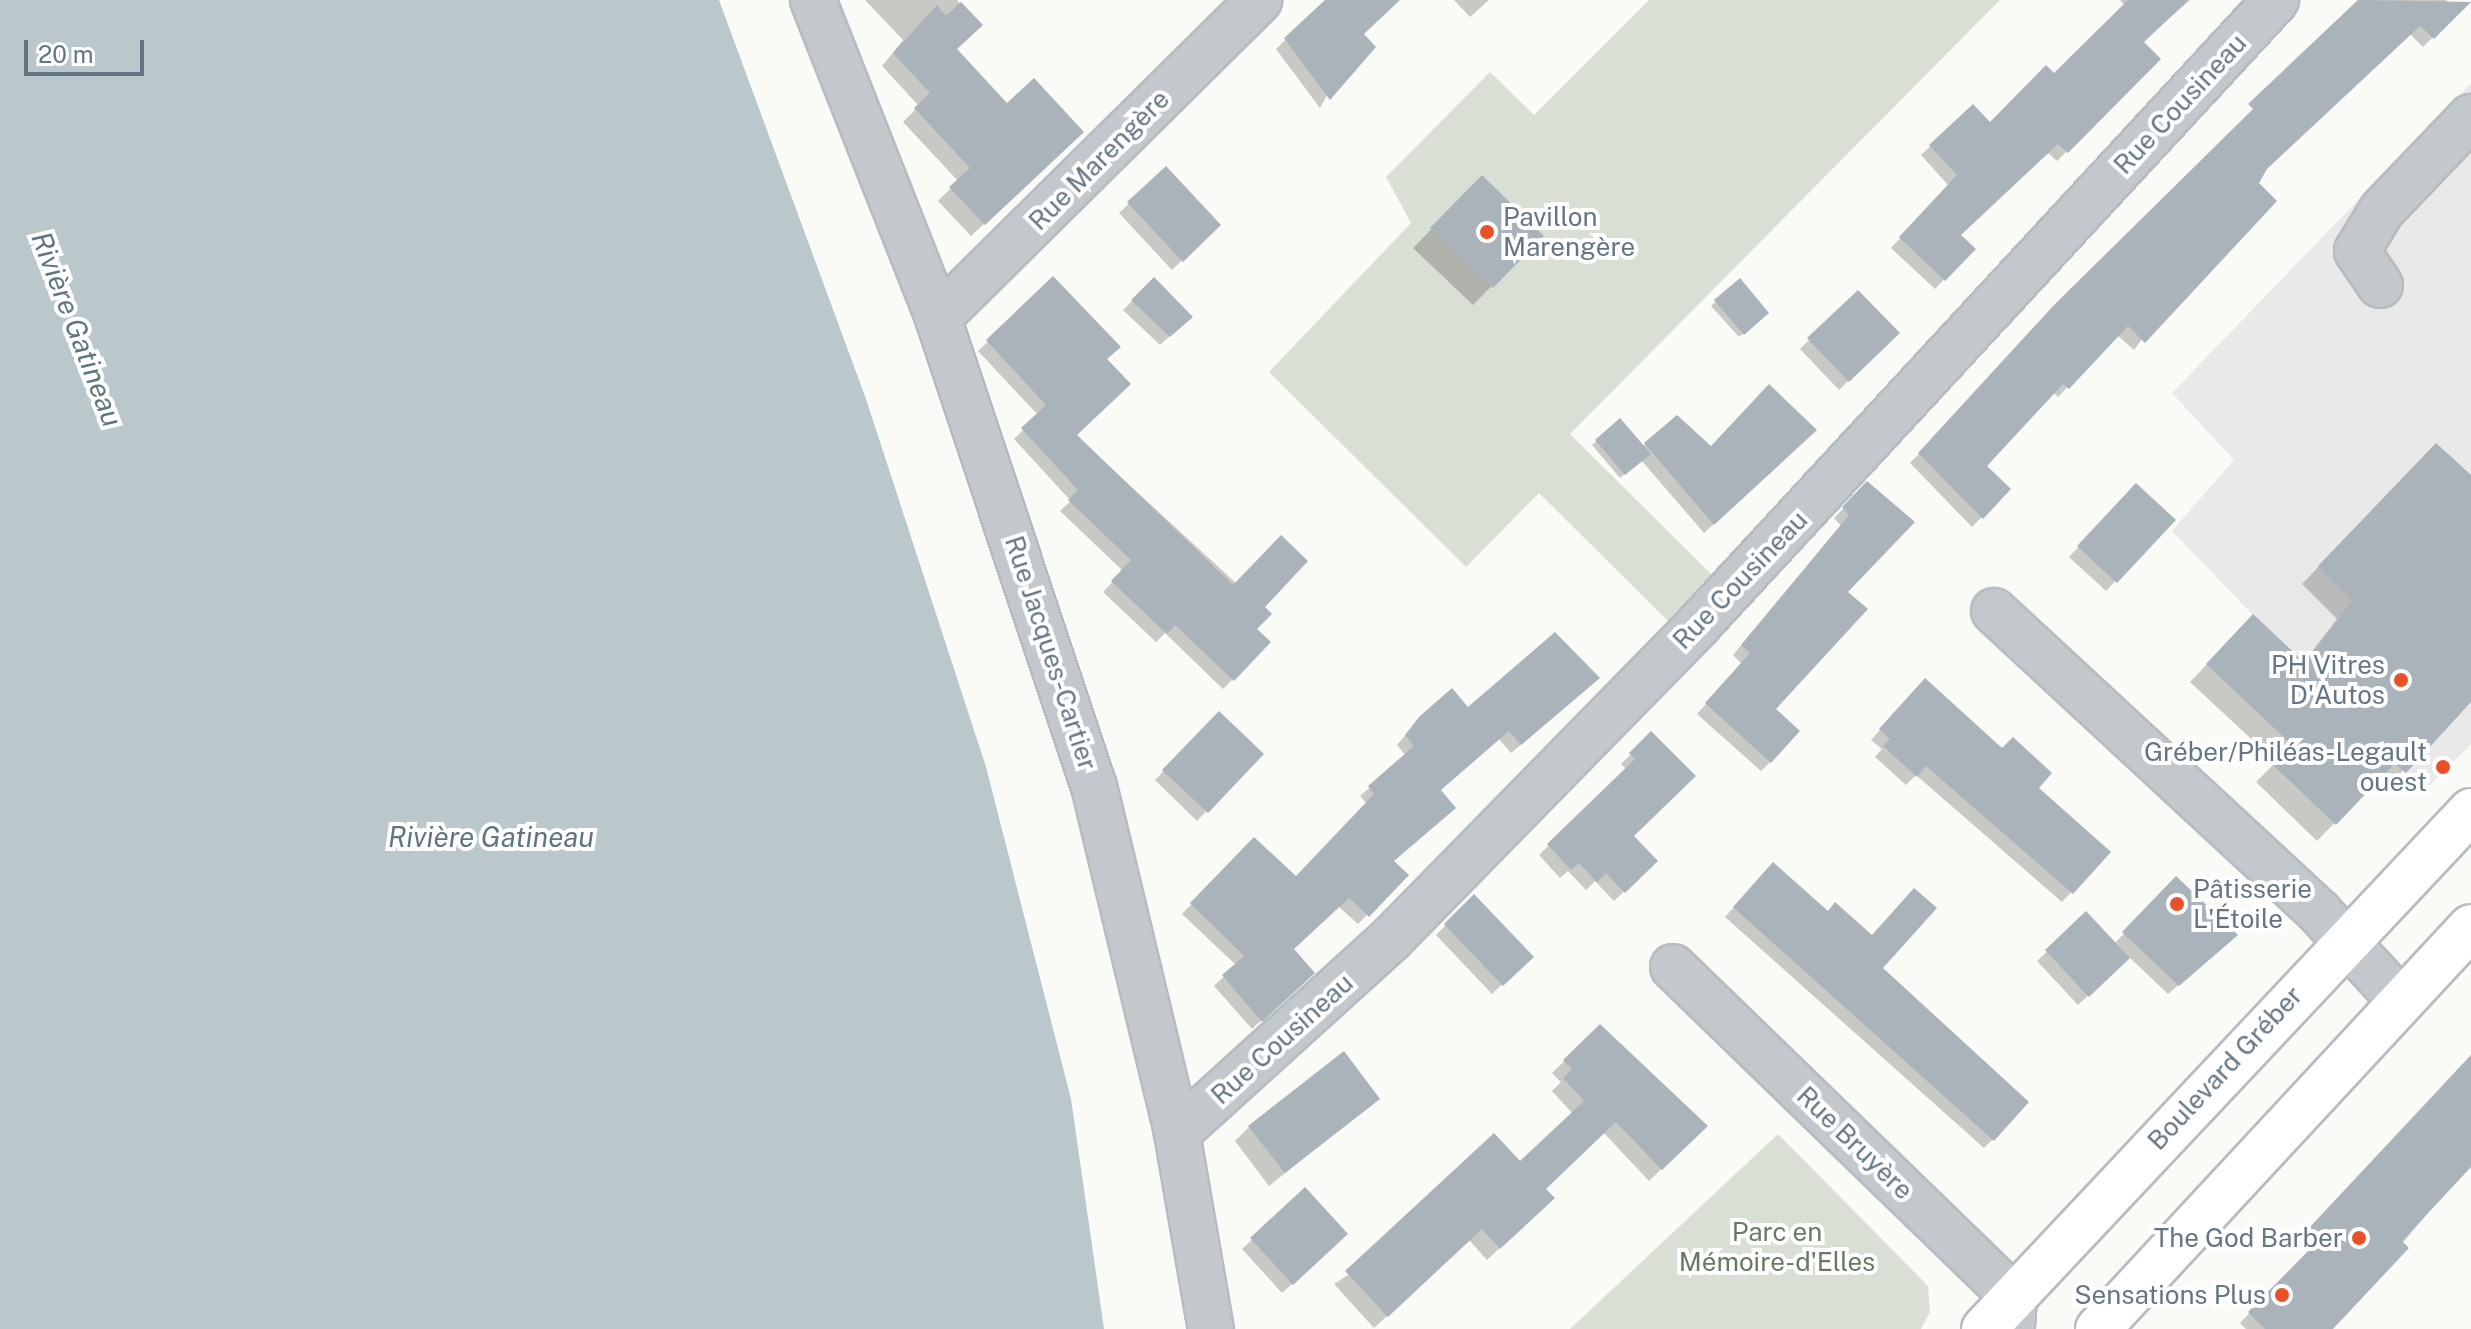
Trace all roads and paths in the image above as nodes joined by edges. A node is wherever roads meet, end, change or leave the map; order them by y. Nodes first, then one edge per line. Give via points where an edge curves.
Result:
1 (813, 0) edge
2 (1259, 0) edge
3 (2276, 0) edge
4 (2471, 117) edge
5 (2380, 285) dead end
6 (938, 318) junction
7 (1994, 611) dead end
8 (2471, 811) edge
9 (2471, 927) edge
10 (2345, 940) junction
11 (1673, 967) dead end
12 (2399, 999) junction
13 (1177, 1133) junction
14 (2013, 1313) edge
15 (1211, 1329) edge
16 (1984, 1329) edge
17 (2098, 1329) edge

1 - 6 street, Rue Jacques-Cartier
2 - 6 street, Rue Marengère
3 - 13 street, Rue Cousineau via 1688,636 1391,939
4 - 5 street via 2382,210 2357,251
6 - 13 street, Rue Jacques-Cartier via 1094,786
7 - 10 street
8 - 10 main road, Boulevard Gréber
9 - 12 main road
10 - 12 street
10 - 14 main road, Boulevard Gréber
11 - 14 street, Rue Bruyère
12 - 17 main road
13 - 15 street, Rue Jacques-Cartier
14 - 16 main road, Boulevard Gréber

